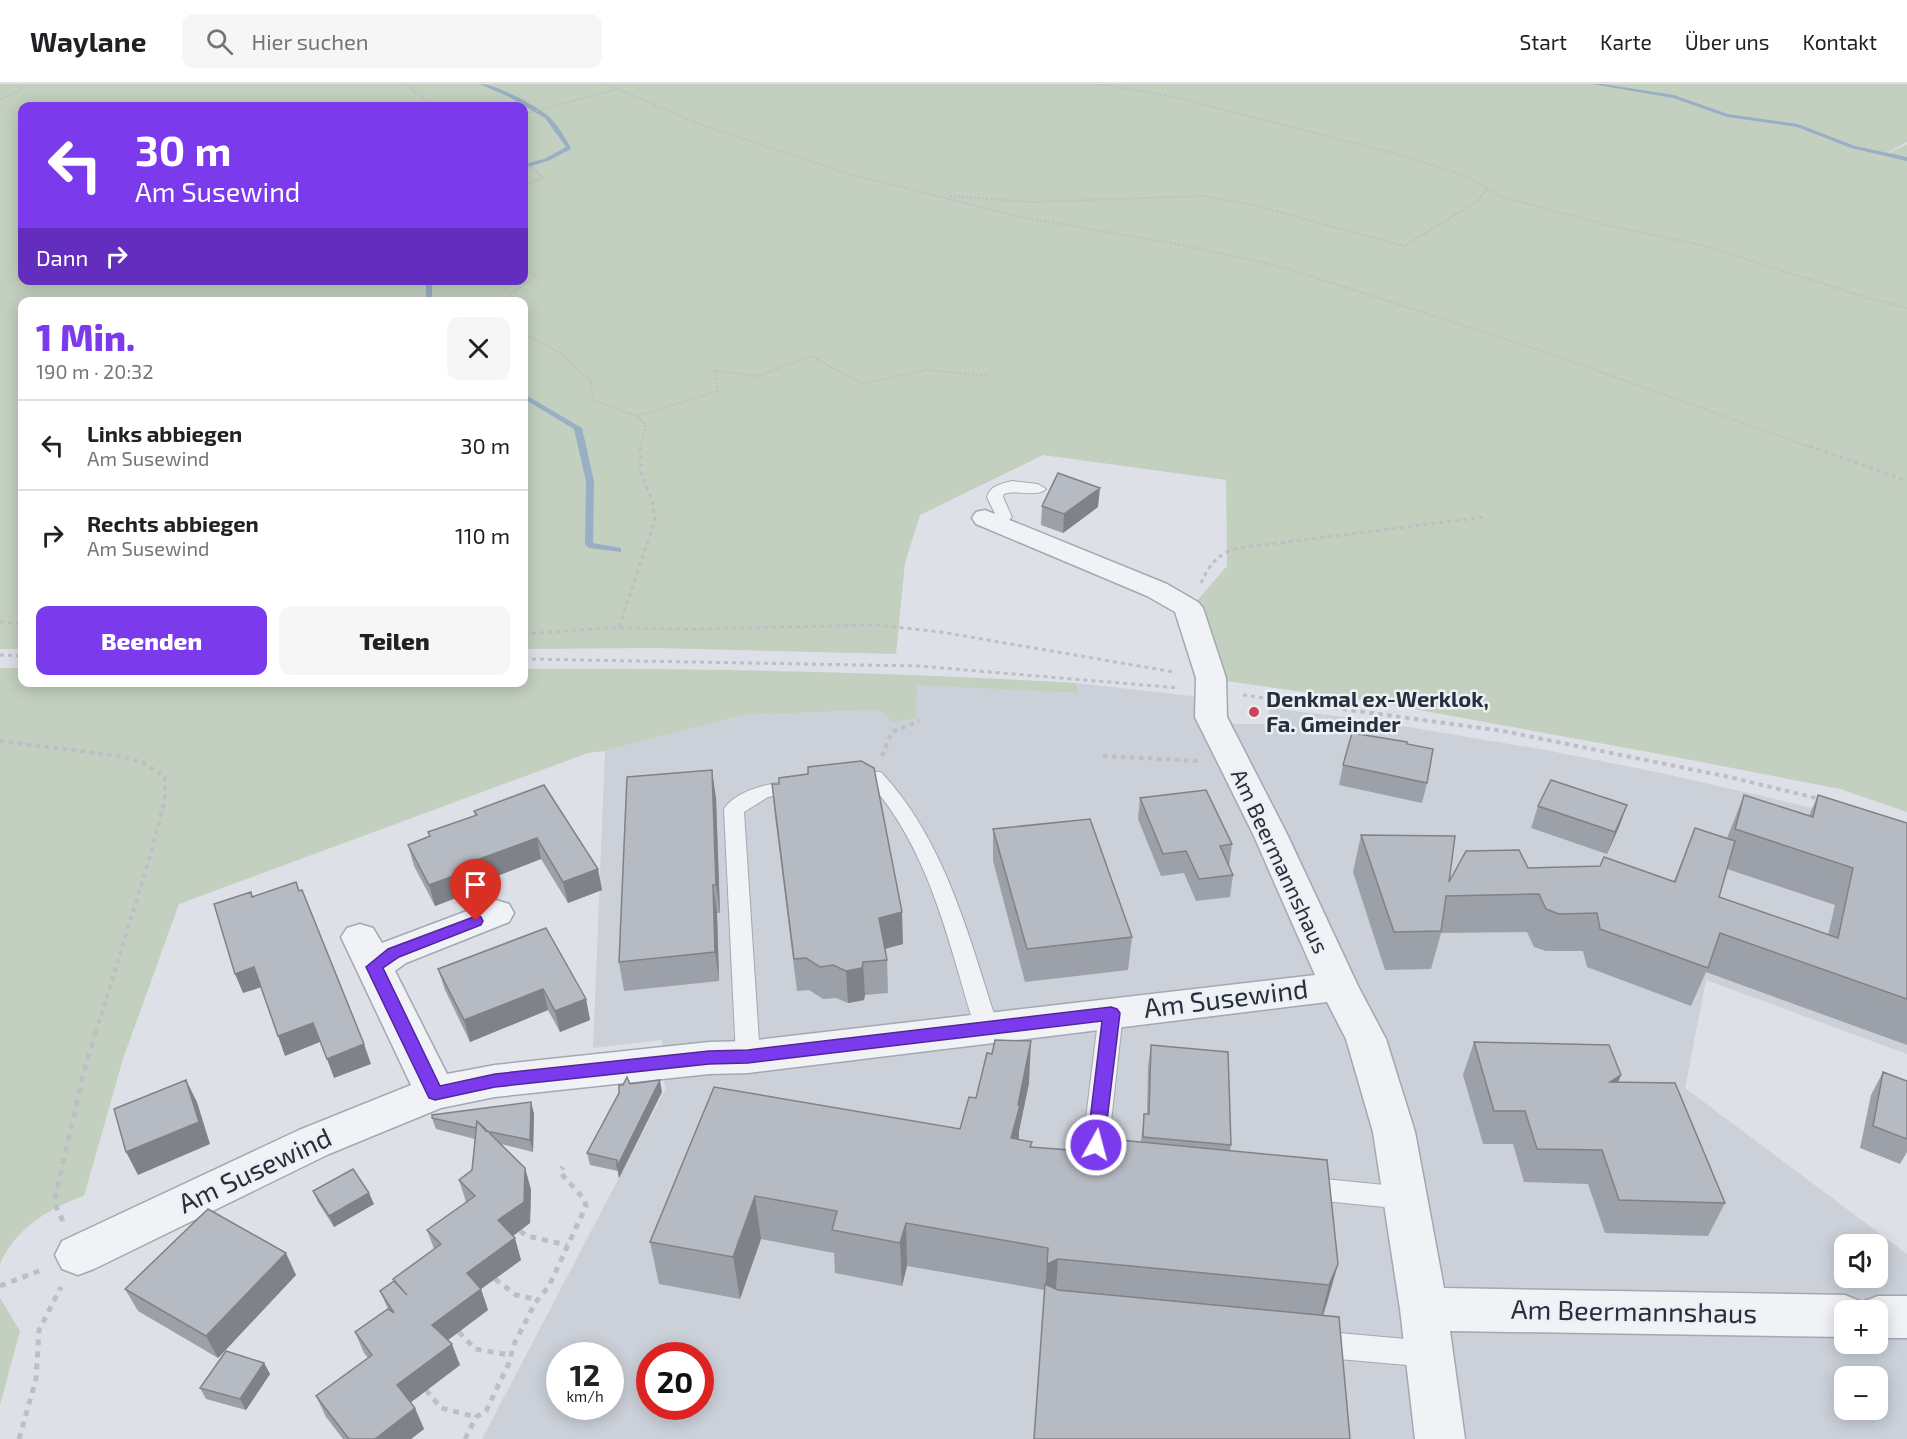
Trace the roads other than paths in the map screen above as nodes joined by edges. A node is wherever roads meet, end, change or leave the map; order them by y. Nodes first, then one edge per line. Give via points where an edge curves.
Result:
1 (1038, 489) dead end
2 (991, 520) joint
3 (496, 913) dead end
4 (1339, 986) junction
5 (1111, 1013) junction
6 (987, 1029) junction
7 (748, 1057) junction
8 (435, 1094) junction
9 (1128, 1170) edge
10 (1278, 1185) edge
11 (1405, 1198) junction
12 (78, 1255) road end
13 (1424, 1309) junction
14 (1834, 1316) edge
15 (1888, 1317) edge
16 (1907, 1317) edge
17 (1286, 1341) edge
18 (1429, 1354) junction
19 (1440, 1439) edge

1 - 2 lane via 1012,486 996,491 1004,517
2 - 4 street, Am Beermannshaus via 1156,590 1188,608 1211,685 1211,717 1270,834
3 - 8 street via 393,953 367,952
4 - 5 street, Am Susewind
4 - 11 street, Am Beermannshaus via 1369,1049 1394,1132
5 - 6 street, Am Susewind
5 - 9 lane via 1093,1167
6 - 7 street, Am Susewind
6 - 7 lane via 936,874 910,823 874,776 855,775 762,792 734,809
7 - 8 street, Am Susewind via 495,1081
8 - 12 street, Am Susewind via 314,1142
10 - 11 lane
11 - 13 street, Am Beermannshaus
13 - 14 street, Am Beermannshaus
13 - 18 street, Am Beermannshaus
15 - 16 street
17 - 18 lane
18 - 19 street, Am Beermannshaus

